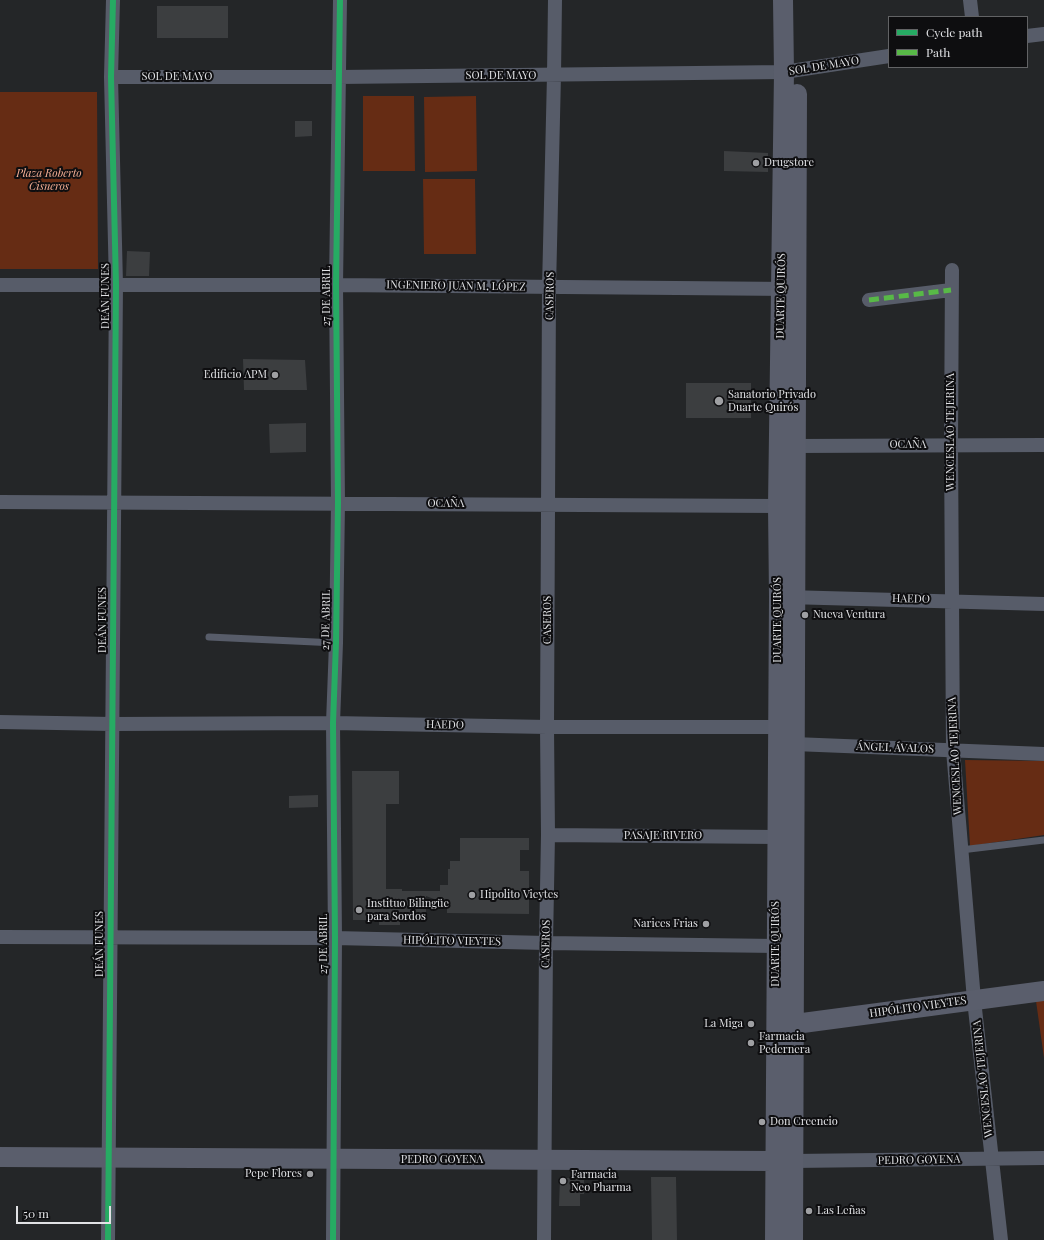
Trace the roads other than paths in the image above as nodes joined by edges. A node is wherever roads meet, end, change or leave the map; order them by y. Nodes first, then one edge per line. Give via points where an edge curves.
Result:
1 (113, 0) edge
2 (340, 0) edge
3 (555, 0) edge
4 (783, 0) edge
5 (796, 0) edge
6 (970, 0) edge
7 (972, 16) edge
8 (1044, 34) edge
9 (1028, 36) edge
10 (888, 56) edge
11 (790, 71) junction
12 (554, 75) junction
13 (111, 77) junction
14 (339, 77) junction
15 (952, 270) dead end
16 (0, 285) edge
17 (116, 285) junction
18 (336, 285) junction
19 (549, 288) junction
20 (789, 289) junction
21 (951, 290) junction
22 (869, 300) dead end
23 (950, 445) junction
24 (1044, 445) edge
25 (796, 446) junction
26 (0, 502) edge
27 (114, 503) junction
28 (338, 503) junction
29 (548, 504) junction
30 (778, 506) junction
31 (787, 597) junction
32 (951, 600) junction
33 (1044, 604) edge
34 (210, 637) dead end
35 (336, 643) junction
36 (0, 722) edge
37 (333, 723) junction
38 (112, 724) junction
39 (547, 727) junction
40 (778, 727) junction
41 (794, 744) junction
42 (953, 750) junction
43 (1044, 754) edge
44 (548, 835) junction
45 (777, 837) junction
46 (1044, 840) edge
47 (961, 850) junction
48 (0, 937) edge
49 (110, 937) junction
50 (335, 938) junction
51 (546, 943) junction
52 (785, 944) junction
53 (1044, 991) edge
54 (974, 1000) junction
55 (784, 1026) junction
56 (0, 1157) edge
57 (108, 1158) junction
58 (1044, 1158) edge
59 (334, 1159) junction
60 (992, 1159) junction
61 (545, 1160) junction
62 (784, 1161) junction
63 (108, 1240) edge
64 (333, 1240) edge
65 (544, 1240) edge
66 (775, 1240) edge
67 (793, 1240) edge
68 (1001, 1240) edge

1 - 13 street, DEÁN FUNES
2 - 14 street, 27 DE ABRIL
3 - 12 street, CASEROS
4 - 11 main road, DUARTE QUIRÓS
5 - 11 main road, DUARTE QUIRÓS
6 - 7 street
8 - 9 street
10 - 11 street, SOL DE MAYO
11 - 12 street, SOL DE MAYO
11 - 20 main road, DUARTE QUIRÓS
12 - 14 street, SOL DE MAYO
12 - 19 street, CASEROS
13 - 14 street, SOL DE MAYO
13 - 17 street, DEÁN FUNES
14 - 18 street, 27 DE ABRIL
15 - 21 street, WENCESLAO TEJERINA
16 - 17 street, INGENIERO JUAN M. LÓPEZ
17 - 18 street, INGENIERO JUAN M. LÓPEZ
17 - 27 street, DEÁN FUNES
18 - 19 street, INGENIERO JUAN M. LÓPEZ
18 - 28 street, 27 DE ABRIL
19 - 20 street, INGENIERO JUAN M. LÓPEZ
19 - 29 street, CASEROS
20 - 25 main road, DUARTE QUIRÓS
20 - 30 main road, DUARTE QUIRÓS
21 - 22 street
21 - 23 street, WENCESLAO TEJERINA
23 - 24 street, OCAÑA
23 - 25 street, OCAÑA
23 - 32 street, WENCESLAO TEJERINA
25 - 31 main road, DUARTE QUIRÓS
26 - 27 street, OCAÑA
27 - 28 street, OCAÑA
27 - 38 street, DEÁN FUNES
28 - 29 street, OCAÑA
28 - 35 street, 27 DE ABRIL
29 - 30 street, OCAÑA
29 - 39 street, CASEROS
30 - 31 main road, DUARTE QUIRÓS
31 - 32 street, HAEDO
31 - 40 main road, DUARTE QUIRÓS
31 - 41 main road, DUARTE QUIRÓS
32 - 33 street, HAEDO
32 - 42 street, WENCESLAO TEJERINA
34 - 35 lane
35 - 37 street, 27 DE ABRIL
36 - 38 street, HAEDO
37 - 38 street, HAEDO
37 - 39 street, HAEDO
37 - 50 street, 27 DE ABRIL
38 - 49 street, DEÁN FUNES
39 - 40 street, HAEDO
39 - 44 street, CASEROS
40 - 45 main road, DUARTE QUIRÓS
41 - 42 street, ÁNGEL ÁVALOS
41 - 52 main road, DUARTE QUIRÓS
42 - 43 street, ÁNGEL ÁVALOS
42 - 47 street, WENCESLAO TEJERINA
44 - 45 street, PASAJE RIVERO
44 - 51 street, CASEROS
45 - 52 main road, DUARTE QUIRÓS
46 - 47 lane
47 - 54 street, WENCESLAO TEJERINA
48 - 49 street, HIPÓLITO VIEYTES
49 - 50 street, HIPÓLITO VIEYTES
49 - 57 street, DEÁN FUNES
50 - 51 street, HIPÓLITO VIEYTES
50 - 59 street, 27 DE ABRIL
51 - 52 street, HIPÓLITO VIEYTES
51 - 61 street, CASEROS
52 - 55 main road, DUARTE QUIRÓS
53 - 54 main road, HIPÓLITO VIEYTES
54 - 55 main road, HIPÓLITO VIEYTES
54 - 60 street, WENCESLAO TEJERINA
55 - 62 main road, DUARTE QUIRÓS
56 - 57 main road, PEDRO GOYENA
57 - 59 main road, PEDRO GOYENA
57 - 63 street, DEÁN FUNES
58 - 60 street, PEDRO GOYENA
59 - 61 main road, PEDRO GOYENA
59 - 64 street, 27 DE ABRIL
60 - 62 street, PEDRO GOYENA
60 - 68 street, WENCESLAO TEJERINA
61 - 62 main road, PEDRO GOYENA
61 - 65 street, CASEROS
62 - 66 main road, DUARTE QUIRÓS
62 - 67 main road, DUARTE QUIRÓS

